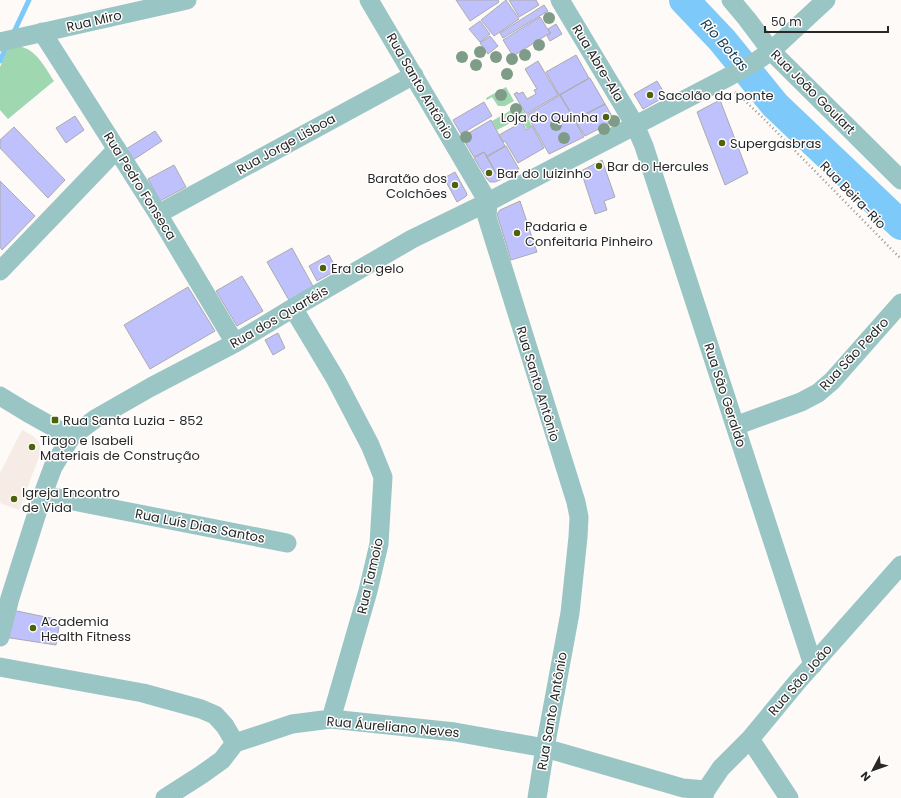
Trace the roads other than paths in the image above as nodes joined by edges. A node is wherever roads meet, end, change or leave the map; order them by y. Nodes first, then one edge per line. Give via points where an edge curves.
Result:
1 (187, 0) edge
2 (370, 0) edge
3 (560, 0) edge
4 (730, 0) edge
5 (826, 0) edge
6 (42, 32) junction
7 (0, 42) edge
8 (771, 51) junction
9 (414, 75) junction
10 (635, 125) junction
11 (117, 149) junction
12 (901, 180) edge
13 (488, 202) junction
14 (158, 214) junction
15 (0, 271) edge
16 (901, 303) edge
17 (293, 308) junction
18 (236, 342) junction
19 (0, 396) edge
20 (735, 426) junction
21 (72, 437) junction
22 (43, 494) junction
23 (287, 543) dead end
24 (901, 565) edge
25 (5, 597) edge
26 (0, 637) edge
27 (813, 665) junction
28 (0, 668) edge
29 (331, 719) junction
30 (750, 739) junction
31 (235, 743) junction
32 (545, 748) junction
33 (705, 794) edge
34 (165, 798) edge
35 (537, 798) edge
36 (789, 798) edge

1 - 6 street, Rua Miro
2 - 9 street, Rua Santo Antônio
3 - 10 street, Rua Abre-Ala
4 - 8 street, Rua João Goulart
5 - 8 street, Rua dos Quartéis
6 - 7 street, Rua Miro
6 - 11 street, Rua Pedro Fonseca
8 - 10 street, Rua dos Quartéis via 725,79
8 - 12 street, Rua João Goulart
9 - 13 street, Rua Santo Antônio
9 - 14 street, Rua Jorge Lisboa
10 - 13 street, Rua dos Quartéis
10 - 20 street, Rua São Geraldo
11 - 14 street, Rua Pedro Fonseca
11 - 15 street
13 - 17 street, Rua dos Quartéis via 412,239
13 - 32 street, Rua Santo Antônio via 486,218 579,517 570,613
14 - 18 street, Rua Pedro Fonseca
16 - 20 street, Rua São Pedro via 818,393 801,402
17 - 18 street, Rua dos Quartéis
17 - 29 street, Rua Tamoio via 335,378 370,445 383,477 379,544
18 - 21 street, Rua dos Quartéis via 95,419
19 - 21 street
20 - 27 street, Rua São Geraldo
21 - 22 street, Rua dos Quartéis via 54,467
22 - 23 street, Rua Luís Dias Santos
22 - 25 street, Rua dos Quartéis
24 - 27 street, Rua São João
25 - 26 street, Rua dos Quartéis
27 - 30 street, Rua São João
28 - 31 street via 143,694 201,710 215,715
29 - 31 street, Rua Áureliano Neves via 292,724
29 - 32 street, Rua Áureliano Neves via 455,732
30 - 33 street, Rua São João via 720,768
30 - 36 street
31 - 34 street via 222,760
32 - 33 street, Rua Áureliano Neves
32 - 35 street, Rua Santo Antônio

